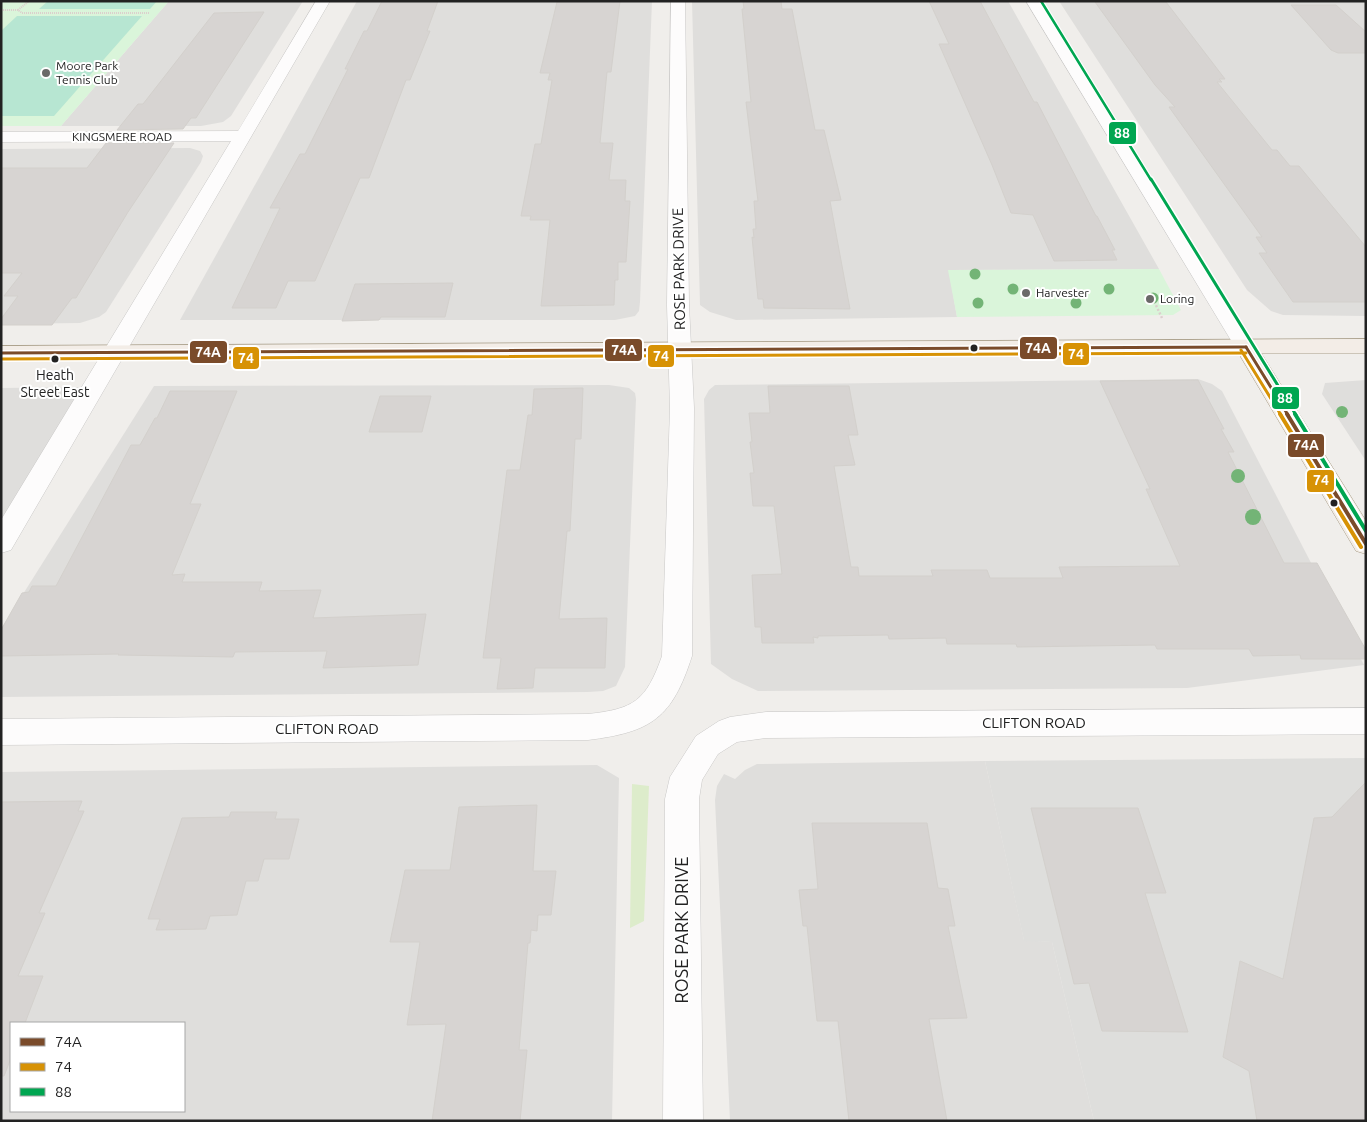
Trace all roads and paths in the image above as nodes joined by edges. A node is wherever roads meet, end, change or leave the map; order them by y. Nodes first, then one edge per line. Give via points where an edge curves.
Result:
1 (29, 1) edge
2 (323, 1) edge
3 (678, 1) edge
4 (1033, 1) edge
5 (18, 10) junction
6 (2, 11) edge
7 (150, 13) dead end
8 (242, 136) junction
9 (1, 137) edge
10 (1181, 301) dead end
11 (1162, 319) dead end
12 (1366, 346) edge
13 (1246, 347) junction
14 (681, 352) junction
15 (1, 353) edge
16 (113, 353) junction
17 (1, 543) edge
18 (1366, 544) edge
19 (650, 709) joint
20 (1366, 721) edge
21 (1, 732) edge
22 (707, 745) joint
23 (682, 1121) edge

1 - 5 path
2 - 8 street
3 - 14 street, ROSE PARK DRIVE via 678,305
4 - 13 street
5 - 6 path
5 - 7 path via 22,13
8 - 9 street, KINGSMERE ROAD
8 - 16 street
10 - 11 path via 1154,302
12 - 13 main road
13 - 14 main road
13 - 18 main road
14 - 16 main road
14 - 19 street, ROSE PARK DRIVE via 677,656 668,683
15 - 16 main road
16 - 17 street
19 - 21 street, CLIFTON ROAD via 617,724 588,727
20 - 22 street, CLIFTON ROAD via 766,725 730,730
22 - 23 street, ROSE PARK DRIVE via 686,777 682,799

